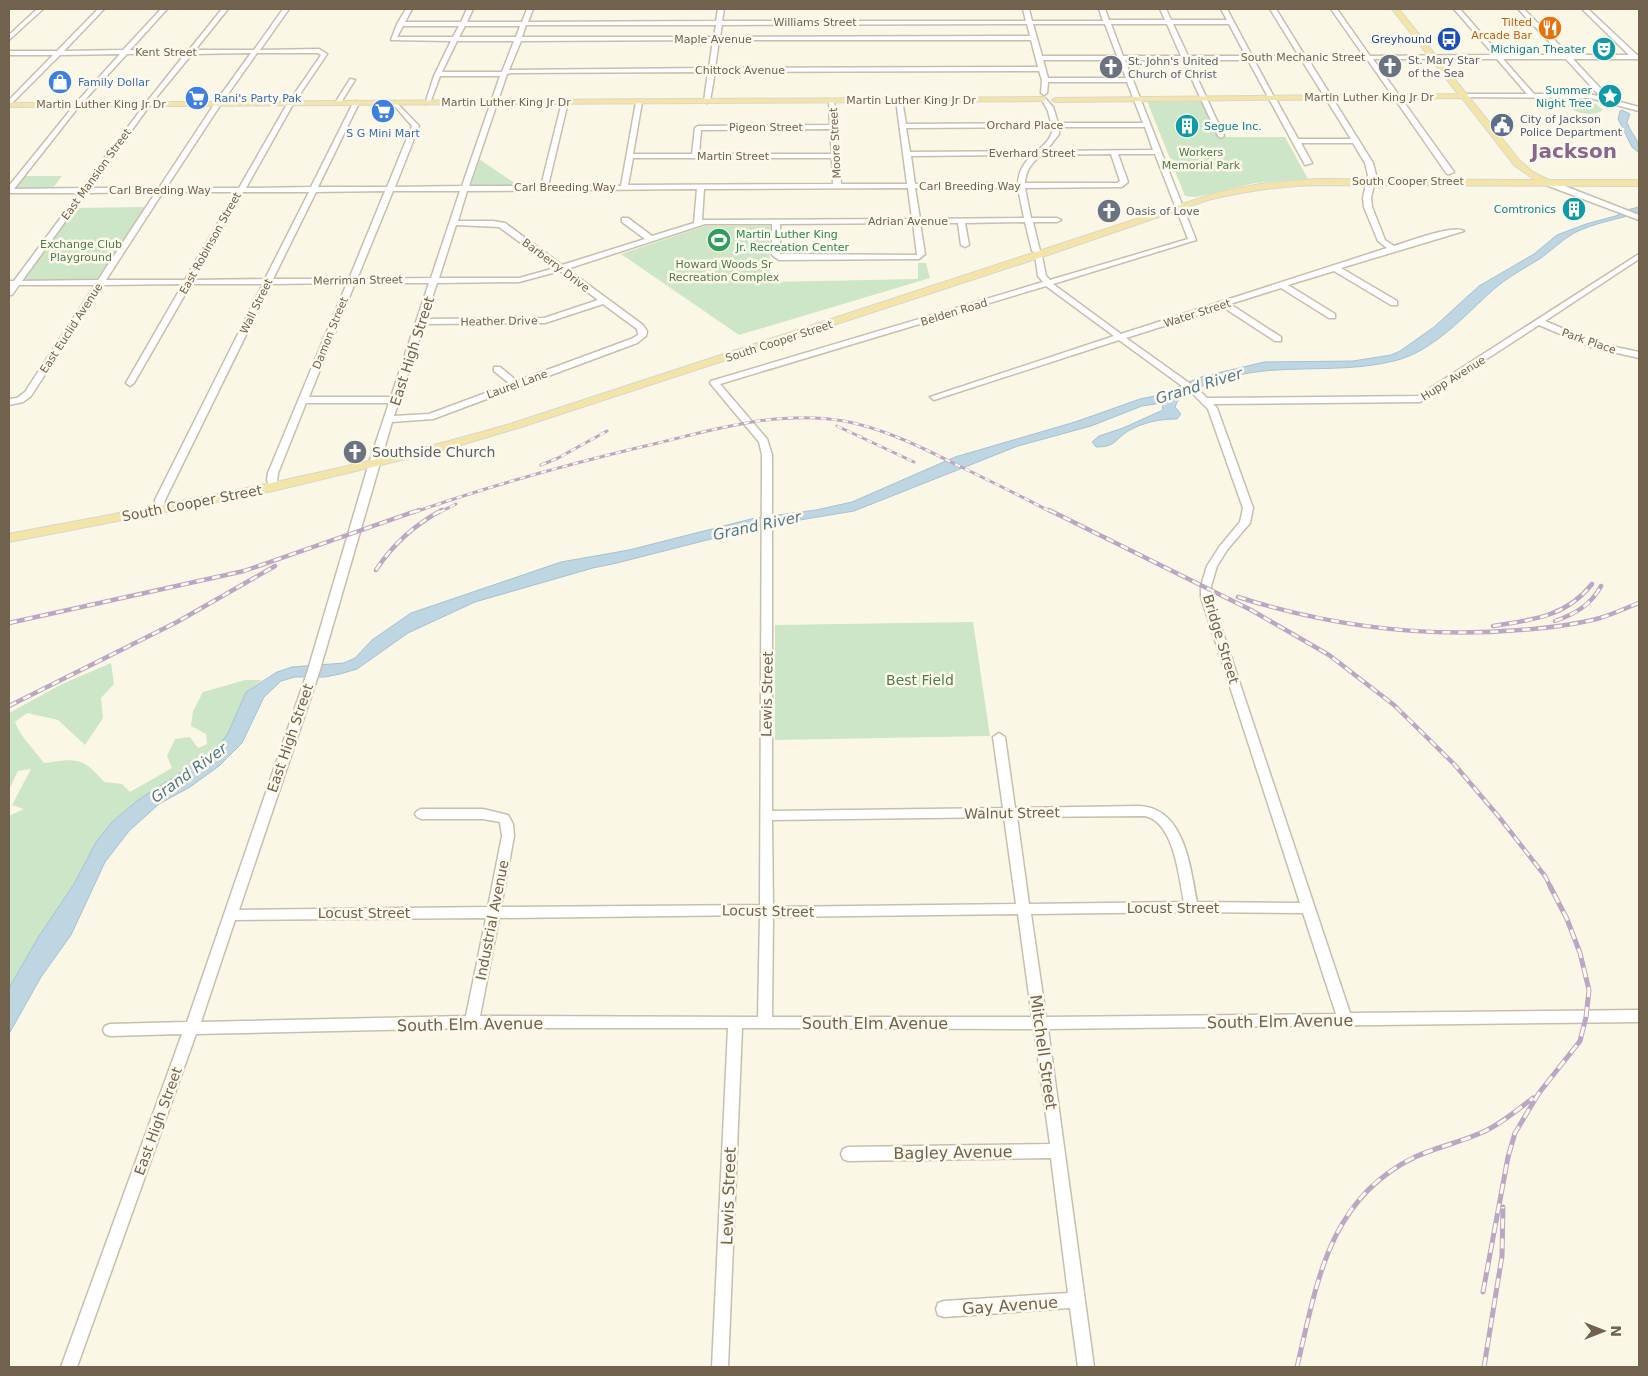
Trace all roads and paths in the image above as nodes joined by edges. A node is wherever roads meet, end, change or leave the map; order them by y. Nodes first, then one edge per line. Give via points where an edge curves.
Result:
1 (40, 9) edge
2 (101, 9) edge
3 (164, 9) edge
4 (225, 9) edge
5 (286, 9) edge
6 (408, 9) edge
7 (470, 9) edge
8 (530, 9) edge
9 (720, 9) edge
10 (1026, 9) edge
11 (1102, 9) edge
12 (1163, 9) edge
13 (1224, 9) edge
14 (1274, 9) edge
15 (1334, 9) edge
16 (1395, 9) edge
17 (1457, 9) edge
18 (1521, 9) edge
19 (1585, 9) edge
20 (1030, 22) junction
21 (1106, 22) junction
22 (1169, 22) junction
23 (1231, 22) junction
24 (718, 23) junction
25 (400, 24) junction
26 (462, 24) junction
27 (524, 24) junction
28 (9, 38) edge
29 (1034, 38) junction
30 (716, 39) junction
31 (454, 40) junction
32 (518, 40) junction
33 (58, 52) junction
34 (125, 52) junction
35 (190, 52) junction
36 (255, 52) junction
37 (322, 52) joint
38 (9, 53) edge
39 (1367, 57) junction
40 (1433, 57) junction
41 (1498, 57) junction
42 (1566, 57) junction
43 (1637, 57) edge
44 (1039, 58) junction
45 (1120, 58) junction
46 (1186, 58) junction
47 (1251, 58) junction
48 (1304, 58) junction
49 (1042, 69) junction
50 (711, 70) junction
51 (505, 72) junction
52 (438, 74) junction
53 (352, 80) dead end
54 (1129, 80) junction
55 (1045, 81) junction
56 (1531, 95) junction
57 (1395, 96) junction
58 (1464, 96) junction
59 (1049, 97) junction
60 (1328, 97) junction
61 (1600, 97) junction
62 (1204, 98) junction
63 (1136, 99) junction
64 (1273, 99) junction
65 (899, 100) junction
66 (707, 101) junction
67 (832, 101) junction
68 (493, 102) junction
69 (565, 102) junction
70 (639, 102) junction
71 (291, 103) junction
72 (338, 103) junction
73 (356, 103) junction
74 (395, 103) junction
75 (427, 103) junction
76 (9, 104) edge
77 (78, 104) junction
78 (148, 104) junction
79 (218, 104) junction
80 (1639, 109) edge
81 (1055, 122) junction
82 (1147, 125) junction
83 (903, 126) junction
84 (833, 127) junction
85 (1221, 136) dead end
86 (1297, 141) junction
87 (1355, 141) junction
88 (1158, 152) junction
89 (1039, 153) junction
90 (1114, 153) junction
91 (907, 154) junction
92 (629, 156) junction
93 (695, 156) junction
94 (836, 156) junction
95 (1308, 163) dead end
96 (1450, 172) dead end
97 (1370, 182) junction
98 (1548, 183) junction
99 (1639, 183) edge
100 (700, 186) junction
101 (837, 186) junction
102 (911, 186) junction
103 (1021, 186) junction
104 (544, 187) junction
105 (624, 187) junction
106 (389, 188) junction
107 (466, 188) junction
108 (313, 189) junction
109 (9, 190) edge
110 (85, 190) junction
111 (161, 190) junction
112 (240, 190) junction
113 (1180, 206) junction
114 (1637, 217) edge
115 (625, 220) dead end
116 (916, 220) junction
117 (961, 220) junction
118 (1029, 220) junction
119 (1057, 220) dead end
120 (776, 221) junction
121 (454, 223) junction
122 (698, 223) junction
123 (1460, 231) dead end
124 (650, 239) junction
125 (966, 245) dead end
126 (1393, 249) junction
127 (1037, 253) junction
128 (1639, 256) edge
129 (1335, 268) junction
130 (560, 269) junction
131 (352, 280) junction
132 (435, 280) junction
133 (268, 281) junction
134 (101, 282) junction
135 (189, 282) junction
136 (12, 283) edge
137 (1047, 284) junction
138 (1282, 285) junction
139 (9, 293) edge
140 (604, 301) junction
141 (1394, 303) dead end
142 (1224, 304) junction
143 (1332, 316) dead end
144 (422, 322) junction
145 (1540, 322) junction
146 (642, 336) joint
147 (1120, 338) junction
148 (1278, 339) dead end
149 (1639, 355) edge
150 (497, 369) dead end
151 (130, 383) dead end
152 (714, 383) joint
153 (516, 385) junction
154 (934, 397) dead end
155 (302, 400) junction
156 (396, 400) junction
157 (1207, 401) junction
158 (9, 402) edge
159 (390, 419) junction
160 (374, 463) junction
161 (274, 487) junction
162 (160, 510) junction
163 (9, 538) edge
164 (999, 738) dead end
165 (1008, 813) junction
166 (420, 814) dead end
167 (765, 816) junction
168 (1192, 907) junction
169 (1307, 908) junction
170 (1023, 910) junction
171 (494, 912) junction
172 (766, 912) junction
173 (230, 914) junction
174 (1639, 1016) edge
175 (1345, 1020) junction
176 (472, 1022) junction
177 (764, 1023) junction
178 (1040, 1023) junction
179 (735, 1024) junction
180 (192, 1027) junction
181 (110, 1030) dead end
182 (1058, 1151) junction
183 (848, 1154) dead end
184 (1076, 1300) junction
185 (944, 1309) dead end
186 (69, 1367) edge
187 (720, 1367) edge
188 (1086, 1367) edge

1 - 28 street
2 - 33 street
3 - 34 street
4 - 35 street, East Mansion Street
5 - 36 street, East Euclid Avenue
6 - 25 street
7 - 26 street
8 - 27 street, East High Street
9 - 24 street
10 - 20 street
11 - 21 street
12 - 22 street
13 - 23 street
14 - 48 street
15 - 39 street
16 - 40 main road
17 - 41 street
18 - 42 street
19 - 43 street
20 - 21 street, Williams Street
20 - 24 street, Williams Street
20 - 29 street
21 - 22 street, Williams Street
21 - 45 street
22 - 23 street, Williams Street
22 - 46 street
23 - 47 street
24 - 27 street, Williams Street
24 - 30 street
25 - 26 street, Williams Street
25 - 31 street, Maple Avenue via 392,39
26 - 27 street, Williams Street
26 - 31 street
27 - 32 street, East High Street
29 - 30 street, Maple Avenue
29 - 44 street
30 - 32 street, Maple Avenue
30 - 50 street
31 - 32 street, Maple Avenue
31 - 52 street
32 - 51 street, East High Street
33 - 34 street, Kent Street
33 - 38 street, Kent Street
33 - 76 street
34 - 35 street, Kent Street
34 - 77 street
35 - 36 street, Kent Street
35 - 78 street, East Mansion Street
36 - 37 street, Kent Street
36 - 79 street, East Euclid Avenue
37 - 71 street, East Robinson Street via 324,54
39 - 40 street, South Mechanic Street
39 - 48 street, South Mechanic Street
39 - 57 street
40 - 41 street, South Mechanic Street
40 - 58 main road
41 - 42 street, South Mechanic Street
41 - 56 street
42 - 43 street, South Mechanic Street
42 - 61 street via 1600,92
44 - 45 street, South Mechanic Street
44 - 49 street
45 - 46 street, South Mechanic Street
45 - 54 street
46 - 47 street, South Mechanic Street
46 - 62 street
47 - 48 street, South Mechanic Street
47 - 64 street
48 - 60 street
49 - 50 street, Chittock Avenue
49 - 55 street
50 - 51 street, Chittock Avenue
50 - 66 street
51 - 52 street, Chittock Avenue
51 - 68 street, East High Street
52 - 75 street
53 - 72 street
54 - 55 street
54 - 63 street
55 - 59 street
56 - 58 street, Martin Luther King Jr Dr
56 - 61 street, Martin Luther King Jr Dr
57 - 58 main road, Martin Luther King Jr Dr
57 - 60 main road, Martin Luther King Jr Dr
57 - 96 street
58 - 98 main road via 1516,163
59 - 63 main road, Martin Luther King Jr Dr
59 - 65 main road, Martin Luther King Jr Dr
59 - 81 street
60 - 64 main road, Martin Luther King Jr Dr
60 - 87 street
61 - 80 street, Martin Luther King Jr Dr
62 - 63 main road, Martin Luther King Jr Dr
62 - 64 main road, Martin Luther King Jr Dr
62 - 85 street
63 - 82 street
64 - 86 street
65 - 67 main road, Martin Luther King Jr Dr
65 - 83 street
66 - 67 main road, Martin Luther King Jr Dr
66 - 70 main road, Martin Luther King Jr Dr
67 - 84 street, Moore Street
68 - 69 main road, Martin Luther King Jr Dr
68 - 75 main road, Martin Luther King Jr Dr
68 - 107 street, East High Street
69 - 70 main road, Martin Luther King Jr Dr
69 - 104 street
70 - 92 street
71 - 72 main road, Martin Luther King Jr Dr
71 - 79 main road, Martin Luther King Jr Dr
71 - 112 street, East Robinson Street
72 - 73 main road, Martin Luther King Jr Dr
73 - 74 main road, Martin Luther King Jr Dr
73 - 108 street, Wall Street
74 - 75 main road, Martin Luther King Jr Dr
74 - 106 street, Damon Street via 416,126
76 - 77 main road, Martin Luther King Jr Dr
77 - 78 main road, Martin Luther King Jr Dr
77 - 109 street
78 - 79 main road, Martin Luther King Jr Dr
78 - 110 street, East Mansion Street
79 - 111 street, East Euclid Avenue
81 - 82 street, Orchard Place
81 - 83 street, Orchard Place via 1011,126
81 - 89 street via 1054,137
82 - 88 street
83 - 91 street
84 - 93 street, Pigeon Street via 698,128
84 - 94 street, Moore Street
86 - 87 street
86 - 95 street
87 - 97 street via 1371,168
88 - 90 street, Everhard Street
88 - 113 street
89 - 90 street, Everhard Street
89 - 91 street, Everhard Street
89 - 103 street via 1023,170
90 - 103 street, Carl Breeding Way via 1123,177 1122,184
91 - 102 street
92 - 93 street, Martin Street
92 - 105 street
93 - 94 street, Martin Street
94 - 101 street, Moore Street
97 - 98 main road, South Cooper Street
97 - 113 main road, South Cooper Street via 1270,185
97 - 126 street via 1367,198 1370,213 1382,241
98 - 99 main road, South Cooper Street
98 - 114 street
100 - 101 street, Carl Breeding Way
100 - 105 street, Carl Breeding Way
100 - 122 street
101 - 102 street, Carl Breeding Way
102 - 103 street, Carl Breeding Way
102 - 116 street
103 - 118 street
104 - 105 street, Carl Breeding Way
104 - 107 street, Carl Breeding Way
106 - 107 street, Carl Breeding Way
106 - 108 street, Carl Breeding Way
106 - 131 street, Damon Street
107 - 121 street, East High Street
108 - 112 street, Carl Breeding Way
108 - 133 street, Wall Street
109 - 110 street, Carl Breeding Way
110 - 111 street, Carl Breeding Way
110 - 136 street, East Mansion Street
111 - 112 street, Carl Breeding Way
111 - 134 street, East Euclid Avenue
112 - 135 street, East Robinson Street
113 - 127 main road, South Cooper Street
113 - 137 street, Belden Road via 1192,240
115 - 124 street
116 - 117 street, Adrian Avenue
116 - 120 street, Adrian Avenue
116 - 120 street via 919,257 778,257
117 - 118 street, Adrian Avenue
117 - 125 street
118 - 119 street, Adrian Avenue
118 - 127 street
120 - 122 street, Adrian Avenue
121 - 130 street, Barberry Drive via 502,225
121 - 132 street, East High Street
122 - 124 street, Merriman Street
123 - 126 street, Water Street
124 - 130 street, Merriman Street
126 - 129 street, Water Street
127 - 137 street
127 - 160 main road, South Cooper Street via 514,426
128 - 145 street, Hupp Avenue
129 - 138 street, Water Street
129 - 141 street
130 - 132 street, Merriman Street via 519,280
130 - 140 street, Barberry Drive
131 - 132 street, Merriman Street
131 - 133 street, Merriman Street
131 - 155 street, Damon Street
132 - 144 street, East High Street
133 - 135 street, Merriman Street
133 - 162 street, Wall Street via 160,500
134 - 135 street, Merriman Street
134 - 136 street, Merriman Street
134 - 158 street, East Euclid Avenue via 32,388 20,400
135 - 151 street, East Robinson Street
136 - 139 street, East Mansion Street
137 - 147 street, Bridge Street
137 - 152 street, Belden Road
138 - 142 street, Water Street
138 - 143 street
140 - 144 street, Heather Drive via 545,320
140 - 146 street, Barberry Drive via 640,327
142 - 147 street, Water Street
142 - 148 street
144 - 156 street, East High Street
145 - 149 street, Park Place via 1594,345
145 - 157 street, Hupp Avenue via 1417,400
146 - 153 street, Laurel Lane
147 - 154 street, Water Street
147 - 157 street, Bridge Street
150 - 153 street
152 - 167 street, Lewis Street via 764,441 767,455
153 - 159 street, Laurel Lane via 430,417
155 - 156 street
155 - 161 street, Damon Street via 273,473
156 - 159 street, East High Street
157 - 169 street, Bridge Street via 1248,508 1245,522 1209,569 1206,597
159 - 160 street, East High Street
160 - 161 main road, South Cooper Street
160 - 173 street, East High Street via 318,655
161 - 162 main road, South Cooper Street
162 - 163 main road, South Cooper Street
164 - 165 street, Mitchell Street
165 - 167 street, Walnut Street
165 - 168 street, Walnut Street via 1137,811 1160,817 1176,840
165 - 170 street, Mitchell Street
166 - 171 street, Industrial Avenue via 483,814 504,818 508,836
167 - 172 street, Lewis Street
168 - 169 street, Locust Street
168 - 170 street, Locust Street
169 - 175 street, Bridge Street
170 - 172 street, Locust Street
170 - 178 street, Mitchell Street
171 - 172 street, Locust Street
171 - 173 street, Locust Street
171 - 176 street, Industrial Avenue
172 - 177 street, Lewis Street
173 - 180 street, East High Street
174 - 175 street, South Elm Avenue
175 - 178 street, South Elm Avenue
176 - 179 street, South Elm Avenue
176 - 180 street, South Elm Avenue
177 - 178 street, South Elm Avenue
177 - 179 street, South Elm Avenue
178 - 182 street, Mitchell Street
179 - 187 street, Lewis Street
180 - 181 street, South Elm Avenue
180 - 186 street, East High Street
182 - 183 street, Bagley Avenue
182 - 184 street, Mitchell Street
184 - 185 street, Gay Avenue
184 - 188 street, Mitchell Street

